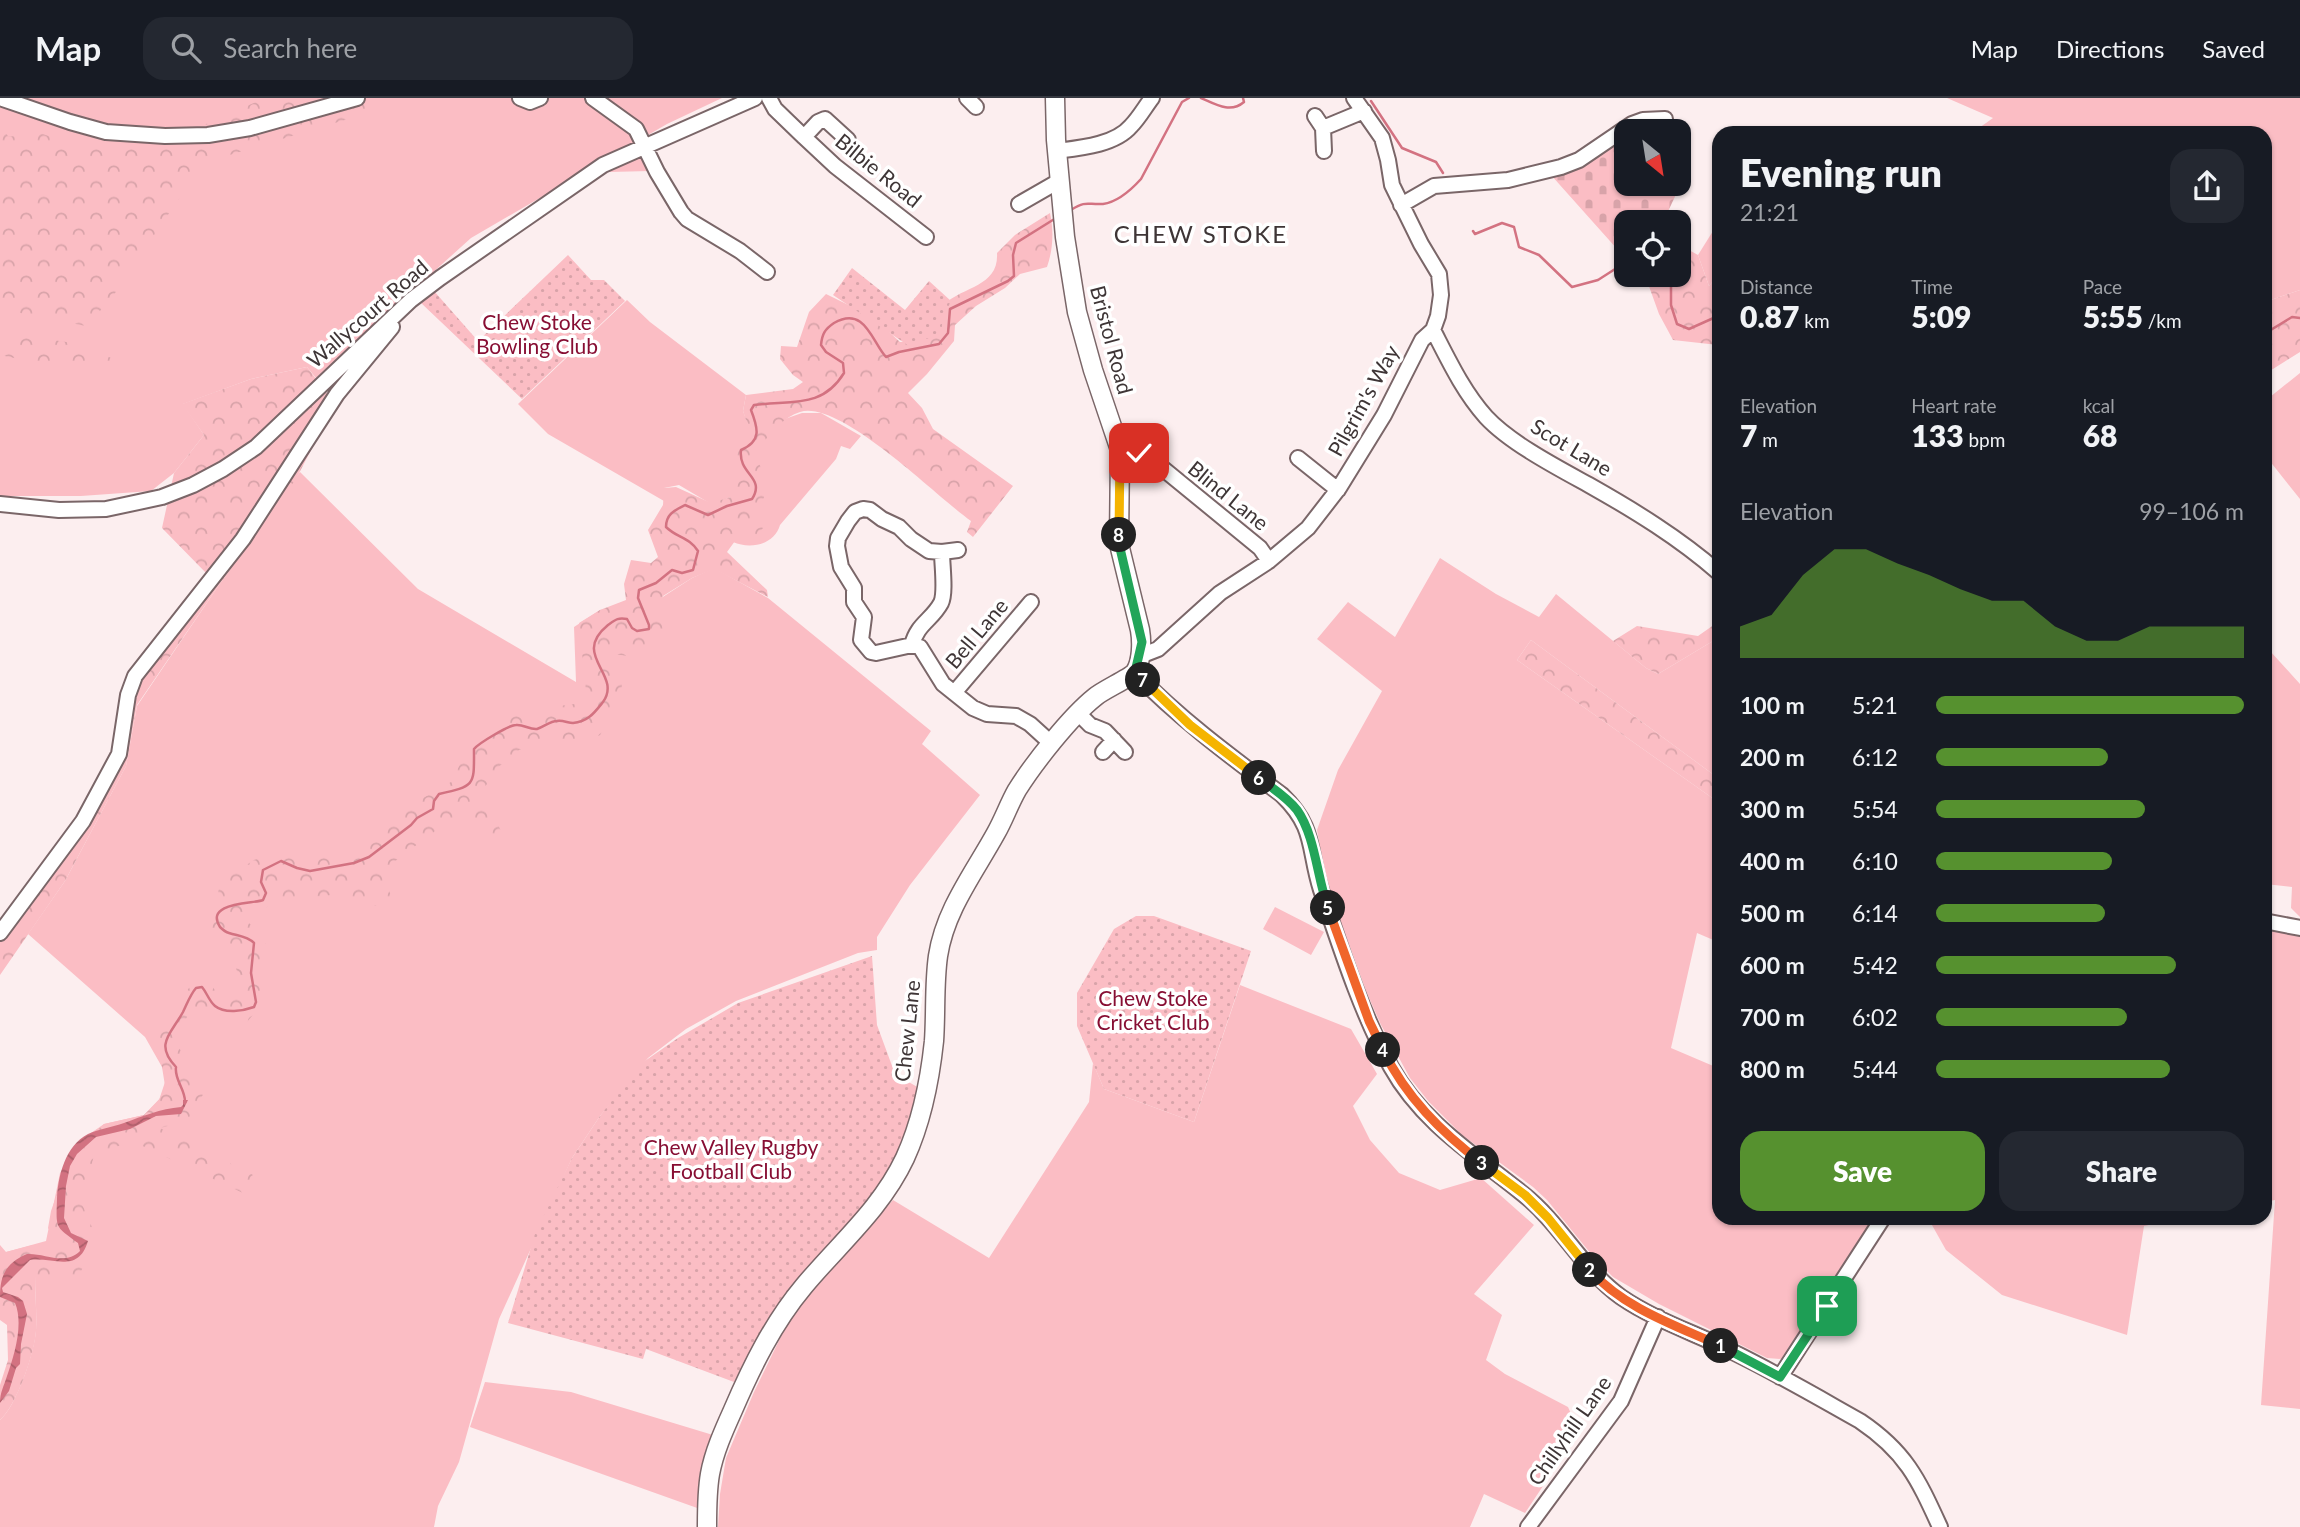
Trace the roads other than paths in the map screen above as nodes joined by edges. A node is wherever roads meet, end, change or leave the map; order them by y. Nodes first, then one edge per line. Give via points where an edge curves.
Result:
1 (0, 98) edge
2 (357, 98) edge
3 (520, 98) edge
4 (540, 98) edge
5 (593, 98) edge
6 (755, 98) edge
7 (769, 98) edge
8 (1055, 98) edge
9 (1144, 104) edge
10 (1361, 104) edge
11 (1665, 118) dead end
12 (804, 137) junction
13 (848, 140) dead end
14 (644, 146) junction
15 (1324, 151) dead end
16 (1056, 152) junction
17 (1059, 181) junction
18 (1019, 204) dead end
19 (1401, 205) junction
20 (926, 237) dead end
21 (767, 272) dead end
22 (394, 316) junction
23 (1433, 330) junction
24 (1120, 450) junction
25 (1298, 458) dead end
26 (1338, 490) junction
27 (0, 504) edge
28 (958, 550) dead end
29 (942, 552) junction
30 (1269, 561) junction
31 (1712, 567) edge
32 (1031, 602) dead end
33 (912, 645) junction
34 (1137, 664) junction
35 (954, 693) junction
36 (1077, 713) junction
37 (1114, 740) junction
38 (1052, 744) junction
39 (1103, 752) dead end
40 (1125, 752) dead end
41 (2272, 923) edge
42 (2300, 928) edge
43 (0, 933) edge
44 (1878, 1225) edge
45 (1658, 1317) junction
46 (1780, 1377) junction
47 (707, 1527) edge
48 (1528, 1527) edge
49 (1940, 1527) edge

1 - 2 street via 106,132 208,135
3 - 4 street via 530,102
5 - 14 street via 635,129
6 - 14 street, Wallycourt Road
7 - 12 street, Bilbie Road
8 - 16 main road, Bristol Road
9 - 16 street via 1121,135
10 - 15 street via 1319,122
10 - 19 street, Pilgrim's Way via 1382,138
11 - 19 street via 1632,124 1579,160 1560,167 1508,180 1434,186
12 - 13 street via 825,119
12 - 20 street, Bilbie Road
14 - 21 street via 681,212 707,239 740,251
14 - 22 street, Wallycourt Road via 603,165 440,278
16 - 17 main road, Bristol Road
17 - 18 street
17 - 24 main road, Bristol Road via 1077,312
19 - 23 street, Pilgrim's Way via 1439,274 1441,295
22 - 27 street, Wallycourt Road via 256,447 193,485 106,509
22 - 43 street via 393,326 337,394 243,538 135,676 119,754 83,821
23 - 26 street, Pilgrim's Way via 1422,340
23 - 31 street, Scot Lane via 1463,389 1488,419 1545,460 1654,524
24 - 30 street, Blind Lane via 1150,458 1260,548
24 - 34 main road, Bristol Road via 1119,544 1142,642
25 - 26 street
26 - 30 street, Pilgrim's Way via 1308,528
28 - 29 street
29 - 33 street via 943,600 915,632
29 - 33 street via 929,551 899,527 863,509 855,512 838,538 841,567 864,617 864,646 876,653
30 - 34 street, Pilgrim's Way via 1220,593
32 - 35 street, Bell Lane
33 - 35 street via 920,647
34 - 36 main road, Chew Lane
34 - 45 street via 1182,719 1282,794 1299,814 1369,1021 1391,1067 1416,1103 1463,1149 1525,1195 1598,1279
35 - 38 street via 987,714 1016,716
36 - 37 street
36 - 38 main road, Chew Lane
37 - 39 street
37 - 40 street
38 - 47 main road, Chew Lane via 1017,791 944,928 925,1097 906,1157 873,1210 803,1287 774,1327 746,1379 714,1459
41 - 42 street
44 - 46 street
45 - 46 street
45 - 48 street, Chillyhill Lane via 1621,1401
46 - 49 street via 1860,1421 1889,1443 1912,1469

